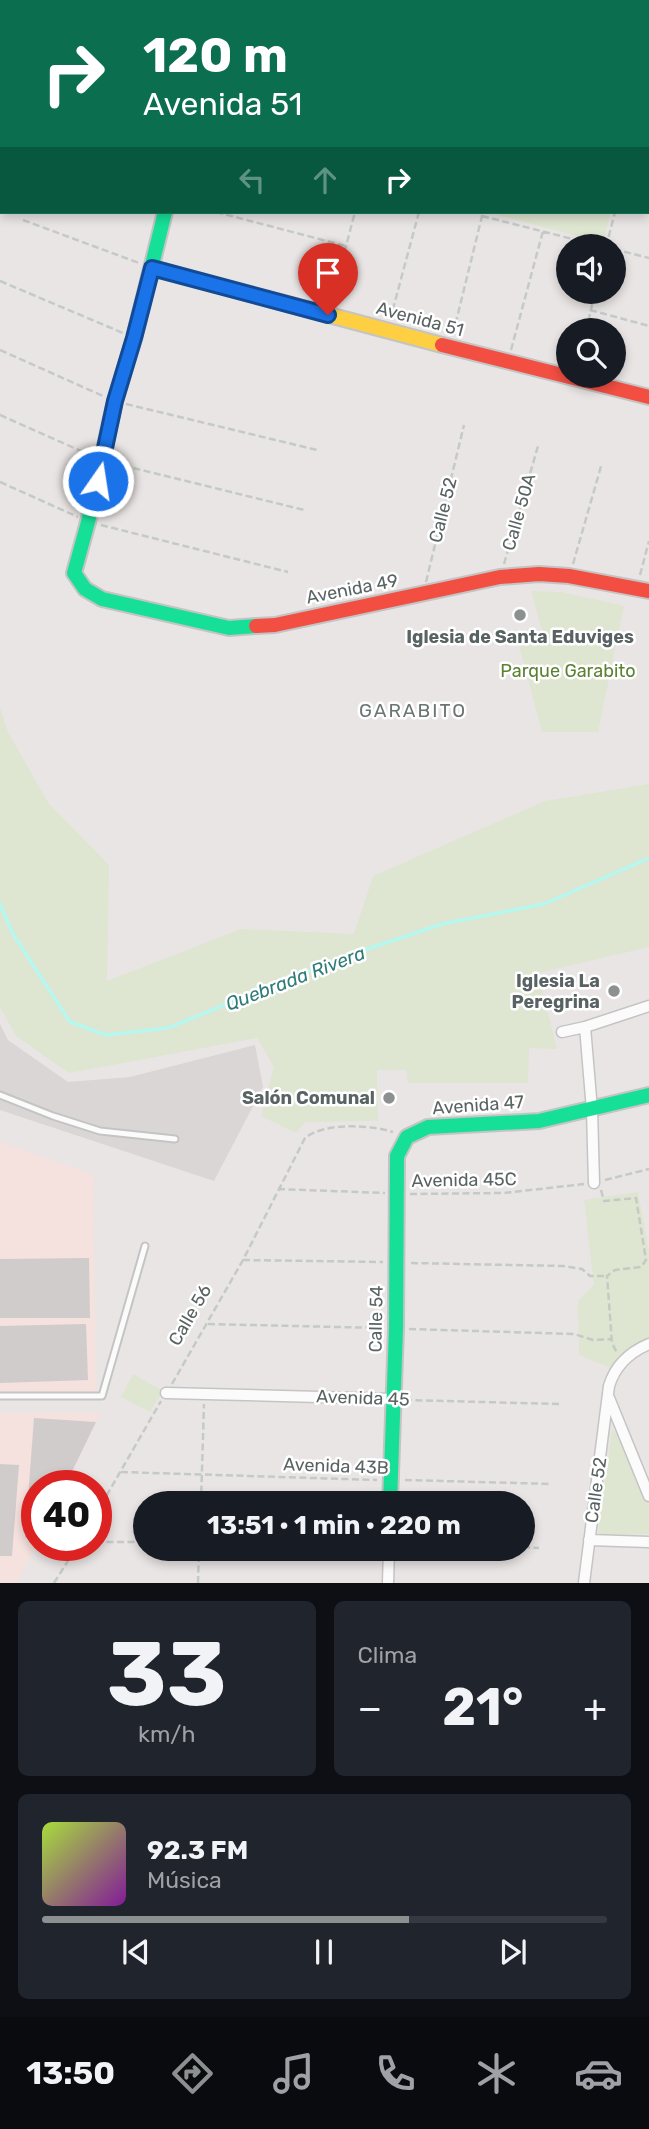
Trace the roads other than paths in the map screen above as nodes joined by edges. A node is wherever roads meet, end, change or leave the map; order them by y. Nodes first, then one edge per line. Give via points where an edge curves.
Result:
1 (165, 214) edge
2 (152, 268) junction
3 (649, 397) edge
4 (643, 589) edge
5 (649, 1006) edge
6 (585, 1027) junction
7 (562, 1032) dead end
8 (0, 1095) edge
9 (649, 1095) edge
10 (592, 1110) junction
11 (407, 1137) joint
12 (176, 1139) dead end
13 (597, 1182) road end
14 (145, 1246) dead end
15 (649, 1344) edge
16 (166, 1393) road end
17 (0, 1396) edge
18 (608, 1398) junction
19 (394, 1399) junction
20 (391, 1491) edge
21 (649, 1496) edge
22 (589, 1540) junction
23 (649, 1542) edge
24 (389, 1561) edge
25 (388, 1583) edge
26 (584, 1583) edge

1 - 2 street
2 - 3 street, Avenida 51
2 - 4 street, Avenida 49 via 74,573 85,589 102,599 229,628 275,625 500,577 569,576
5 - 6 street
6 - 7 street
6 - 10 street
8 - 12 lane via 100,1131
9 - 10 street, Avenida 47
10 - 11 street, Avenida 47 via 539,1121 428,1127
10 - 13 street
11 - 19 street, Calle 54 via 397,1156
14 - 17 lane via 102,1396
15 - 18 street, Calle 52 via 613,1373
16 - 19 street, Avenida 45
18 - 21 street
18 - 22 street, Calle 52
19 - 20 street, Calle 54
22 - 23 street
22 - 26 street, Calle 52
24 - 25 street

